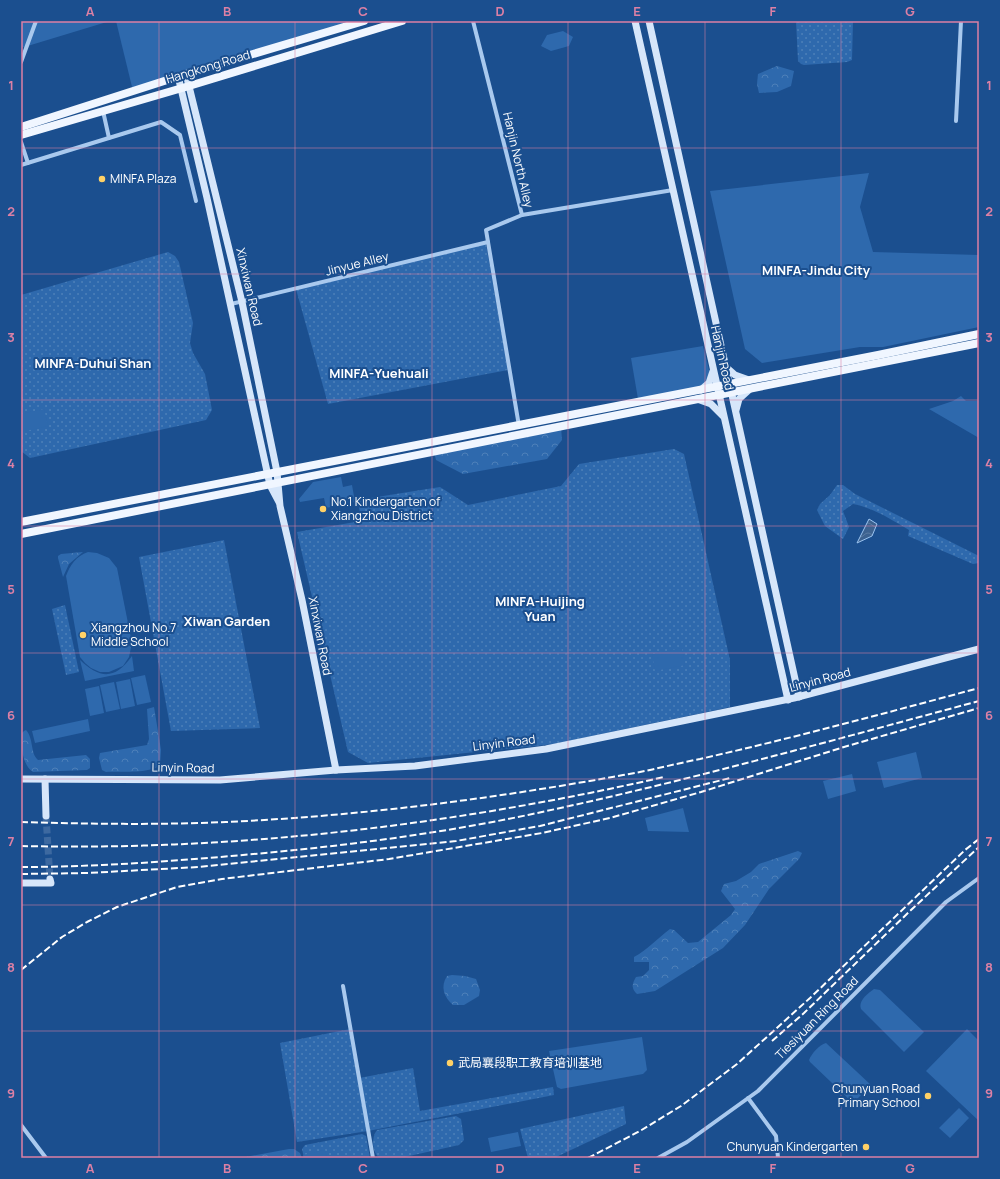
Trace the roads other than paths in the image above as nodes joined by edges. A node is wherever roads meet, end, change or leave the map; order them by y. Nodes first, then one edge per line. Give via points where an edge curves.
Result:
1 (36, 21) edge
2 (364, 21) edge
3 (402, 21) edge
4 (473, 21) edge
5 (636, 21) edge
6 (649, 21) edge
7 (961, 21) edge
8 (21, 62) edge
9 (186, 74) junction
10 (178, 76) junction
11 (189, 86) junction
12 (181, 88) junction
13 (103, 111) junction
14 (956, 120) dead end
15 (21, 127) edge
16 (21, 135) edge
17 (109, 138) junction
18 (21, 142) edge
19 (28, 162) junction
20 (21, 165) edge
21 (673, 190) junction
22 (196, 201) dead end
23 (522, 215) junction
24 (488, 242) junction
25 (242, 302) junction
26 (231, 304) junction
27 (979, 334) edge
28 (979, 343) edge
29 (725, 367) junction
30 (713, 371) junction
31 (750, 385) junction
32 (730, 388) junction
33 (701, 390) junction
34 (718, 391) junction
35 (697, 399) junction
36 (736, 412) junction
37 (724, 416) junction
38 (519, 426) junction
39 (277, 472) junction
40 (268, 474) junction
41 (279, 483) junction
42 (270, 485) junction
43 (280, 506) junction
44 (21, 522) edge
45 (21, 534) edge
46 (979, 649) edge
47 (800, 697) junction
48 (788, 700) junction
49 (336, 770) junction
50 (21, 778) edge
51 (45, 779) junction
52 (46, 816) tunnel mouth
53 (979, 878) edge
54 (50, 879) dead end
55 (21, 883) edge
56 (343, 986) dead end
57 (748, 1098) junction
58 (21, 1125) edge
59 (46, 1158) edge
60 (373, 1158) edge
61 (658, 1158) edge
62 (778, 1158) edge

1 - 8 street
2 - 9 main road, Hangkong Road
3 - 11 main road, Hangkong Road
4 - 23 street, Hanjin North Alley
5 - 21 street, Hanjin Road
6 - 29 street, Hanjin Road
7 - 14 street
9 - 10 main road, Hangkong Road
9 - 11 street, Xinxiwan Road
10 - 12 street, Xinxiwan Road
10 - 15 main road, Hangkong Road
11 - 12 main road, Hangkong Road
11 - 25 street, Xinxiwan Road
12 - 13 main road, Hangkong Road
12 - 26 street, Xinxiwan Road
13 - 16 main road, Hangkong Road
13 - 17 street
17 - 19 street
17 - 22 street via 161,122 180,135
18 - 19 street
19 - 20 street
21 - 23 street
21 - 30 street, Hanjin Road
23 - 24 street, Hanjin North Alley via 486,230
24 - 25 street, Jinyue Alley
24 - 38 street, Hanjin North Alley
25 - 26 street, Jinyue Alley
25 - 39 street, Xinxiwan Road
26 - 40 street, Xinxiwan Road
27 - 31 main road
28 - 31 main road
29 - 31 street
29 - 32 street, Hanjin Road
30 - 33 street via 709,383
30 - 34 street, Hanjin Road
31 - 32 main road
31 - 36 street via 739,399
32 - 34 main road
32 - 36 street, Hanjin Road
33 - 34 main road
33 - 38 main road
34 - 35 main road
34 - 37 street, Hanjin Road
35 - 37 street via 711,404
35 - 41 main road
36 - 47 street, Hanjin Road
37 - 48 street, Hanjin Road
38 - 39 main road
39 - 40 main road
39 - 41 street, Xinxiwan Road
40 - 42 street, Xinxiwan Road
40 - 44 main road
41 - 42 main road
41 - 43 street, Xinxiwan Road
42 - 43 street, Xinxiwan Road
42 - 45 main road
43 - 49 street, Xinxiwan Road via 302,600
46 - 47 street, Linyin Road
47 - 48 street, Linyin Road
48 - 49 street, Linyin Road via 546,749 415,766
49 - 51 street, Linyin Road via 220,780
50 - 51 street, Linyin Road
51 - 52 street
53 - 57 street, Tiesiyuan Ring Road via 946,902 758,1091
54 - 55 street via 51,884
56 - 60 street
57 - 61 street, Tiesiyuan Ring Road via 687,1142
57 - 62 street via 776,1136
58 - 59 street

